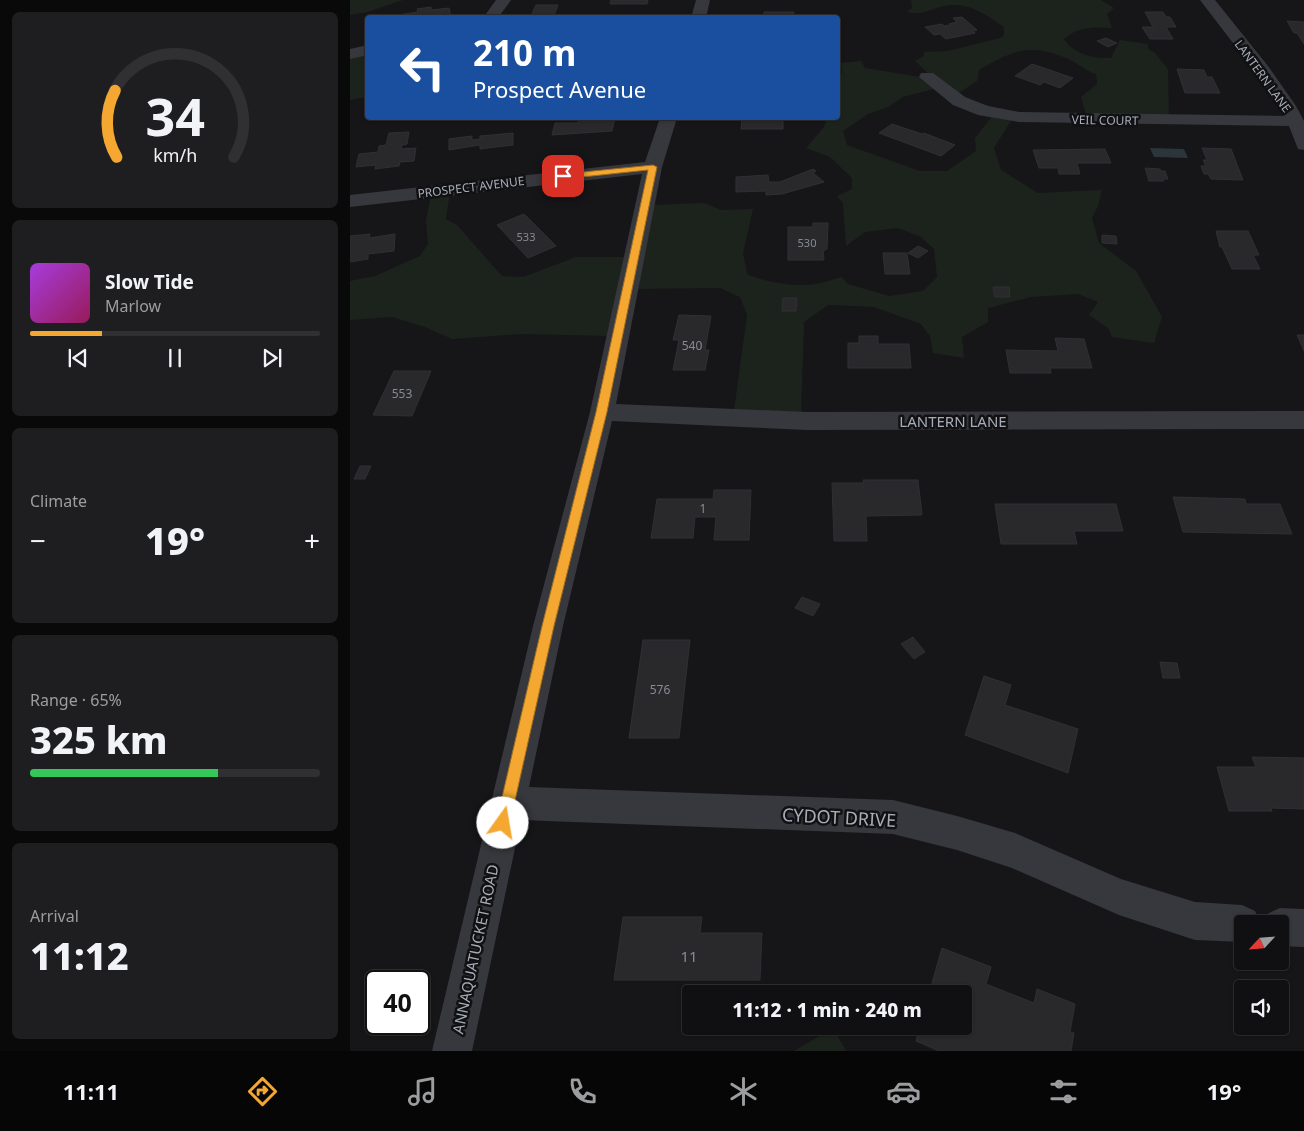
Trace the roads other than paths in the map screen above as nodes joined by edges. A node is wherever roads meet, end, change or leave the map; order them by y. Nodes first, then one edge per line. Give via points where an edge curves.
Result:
1 (504, 0) edge
2 (703, 0) edge
3 (1211, 5) edge
4 (492, 15) edge
5 (699, 15) edge
6 (365, 51) edge
7 (350, 54) edge
8 (927, 77) dead end
9 (667, 120) edge
10 (1294, 122) junction
11 (1304, 145) edge
12 (653, 167) junction
13 (350, 201) edge
14 (602, 412) junction
15 (1304, 420) edge
16 (507, 804) junction
17 (1234, 923) edge
18 (1289, 927) edge
19 (1304, 928) edge
20 (452, 1051) edge

1 - 4 street
2 - 5 street
3 - 10 street, LANTERN LANE via 1256,62 1290,110
6 - 7 street
8 - 10 street, VEIL COURT via 958,101 984,111 1019,117
9 - 12 street, ANNAQUATUCKET ROAD
10 - 11 street, LANTERN LANE
12 - 13 street, PROSPECT AVENUE
12 - 14 street, ANNAQUATUCKET ROAD
14 - 15 street, LANTERN LANE via 807,421
14 - 16 street, ANNAQUATUCKET ROAD
16 - 17 street, CYDOT DRIVE via 892,818 1016,851 1119,897 1195,921
16 - 20 street, ANNAQUATUCKET ROAD
18 - 19 street

